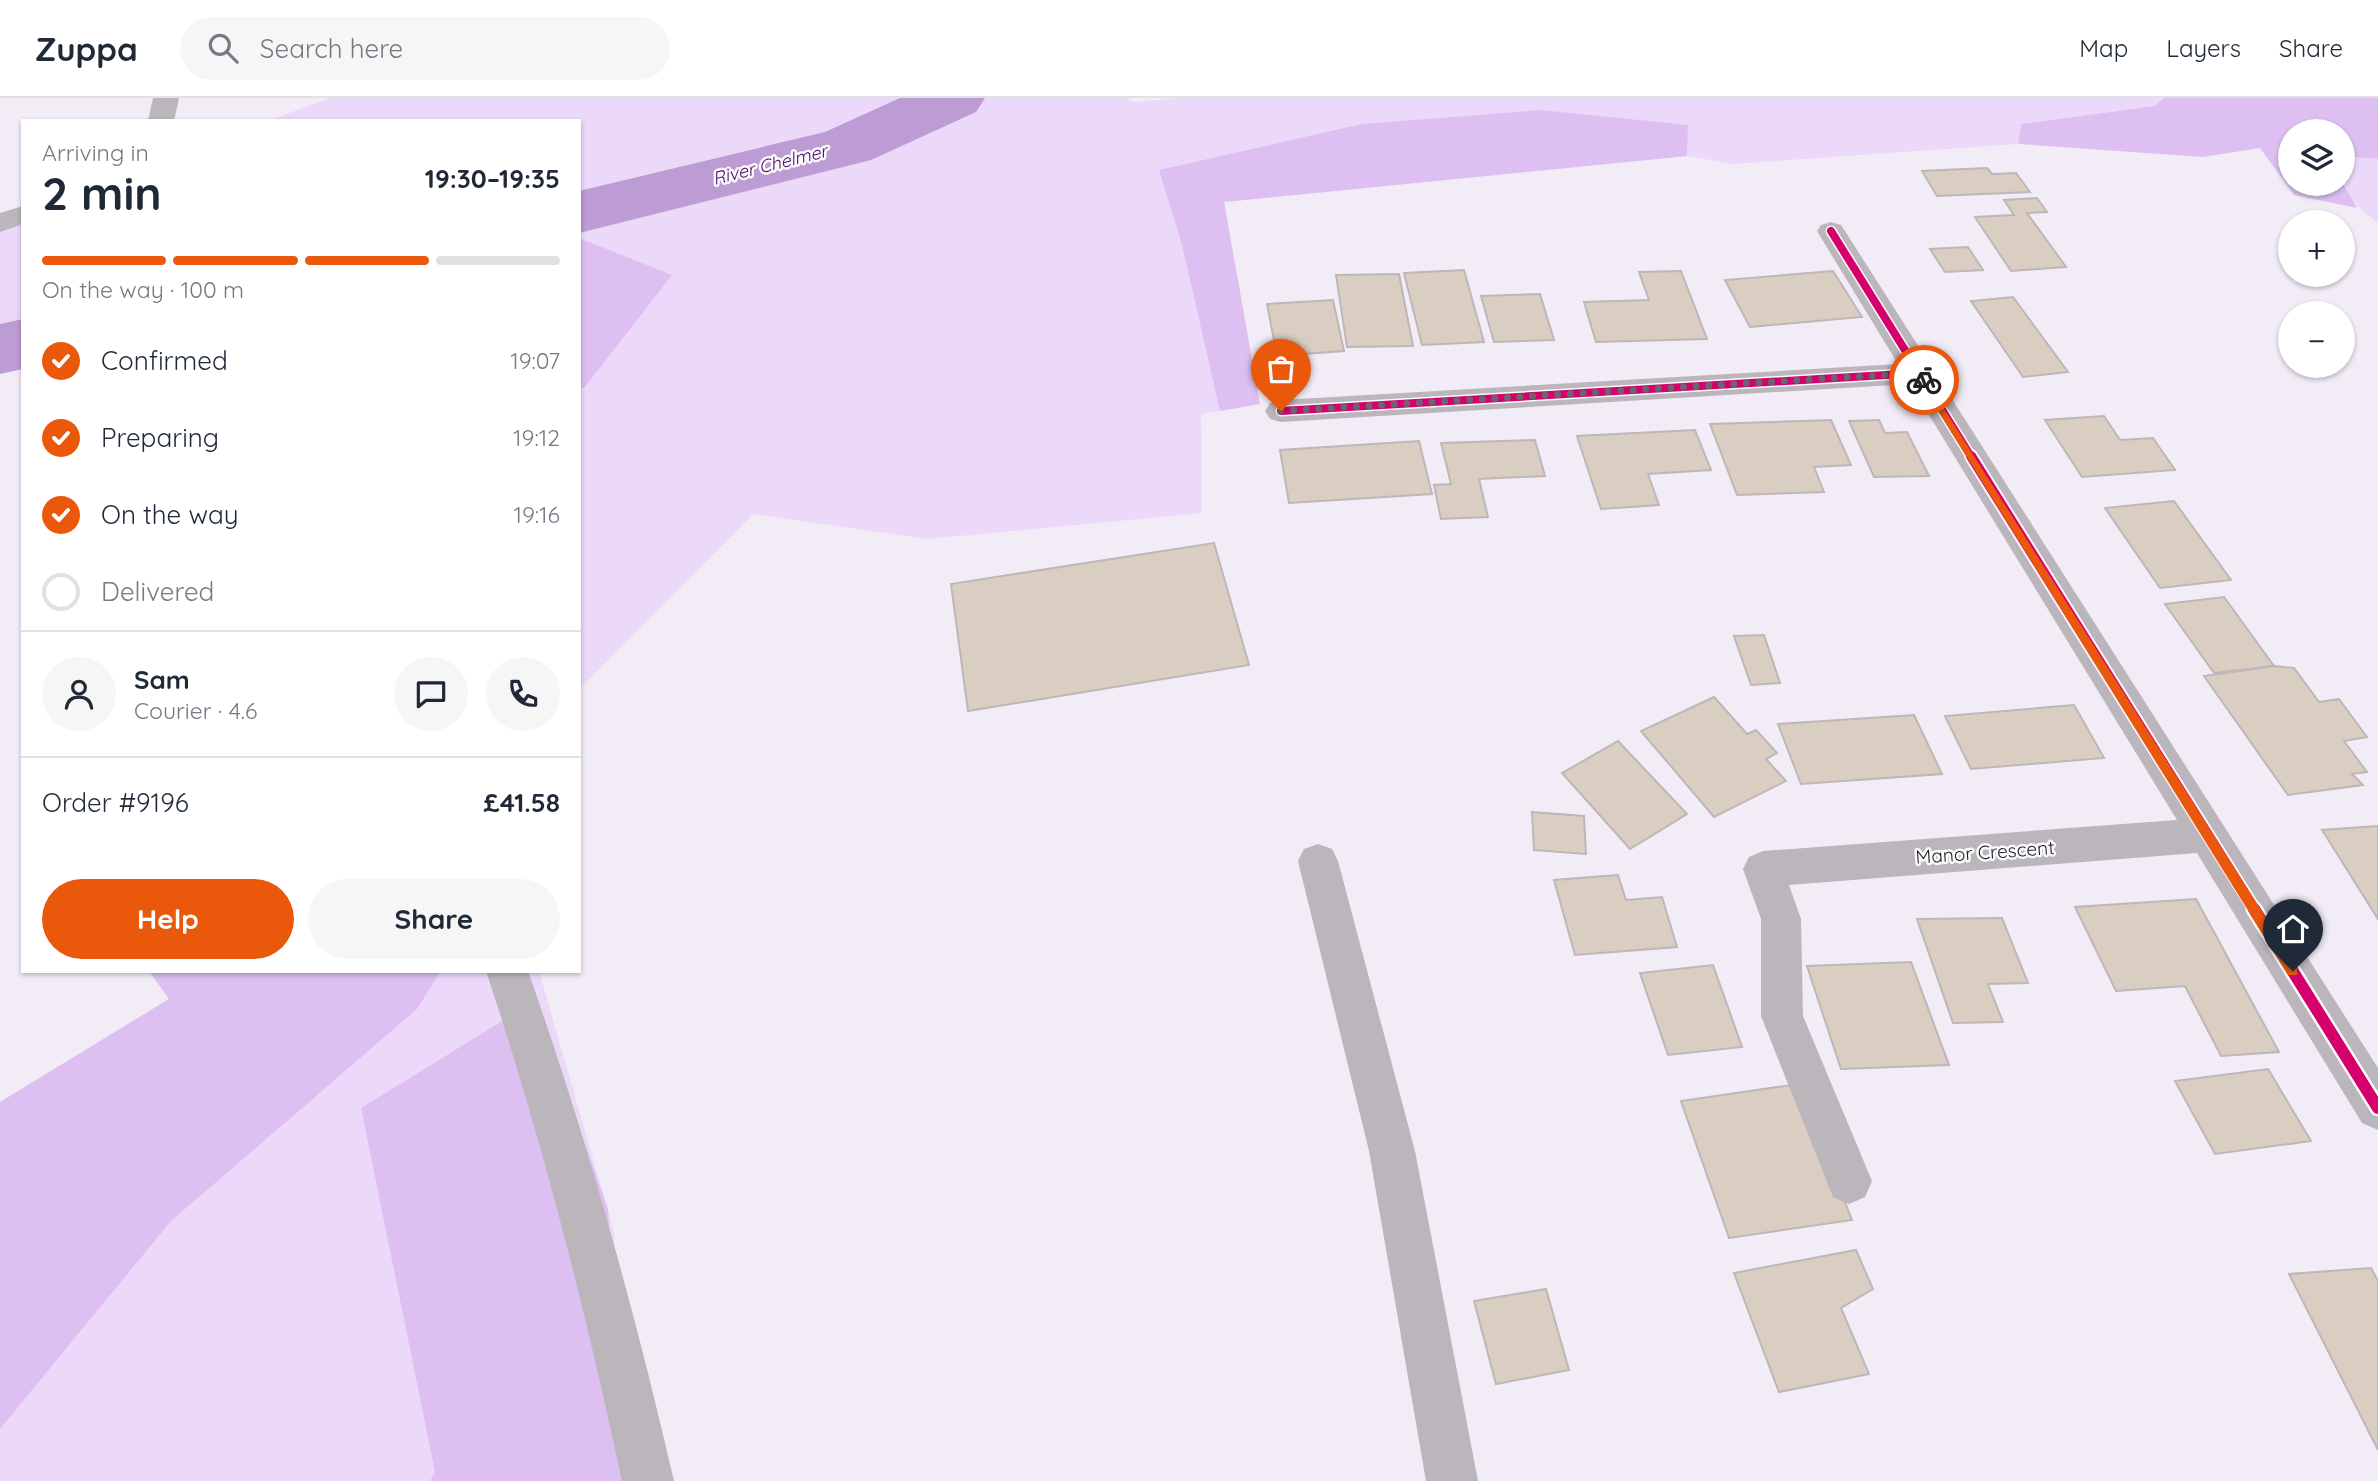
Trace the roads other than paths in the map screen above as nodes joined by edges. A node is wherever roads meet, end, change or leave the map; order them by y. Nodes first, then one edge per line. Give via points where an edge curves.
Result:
1 (166, 98) edge
2 (161, 119) edge
3 (21, 215) edge
4 (0, 223) edge
5 (1830, 231) dead end
6 (1919, 373) junction
7 (1281, 411) dead end
8 (2207, 835) junction
9 (1318, 861) dead end
10 (508, 973) edge
11 (2378, 1108) edge
12 (1849, 1181) dead end
13 (648, 1481) edge
14 (1452, 1481) edge

1 - 2 street
3 - 4 street
5 - 6 street
6 - 7 street
6 - 8 street
8 - 11 street
8 - 12 street, Manor Crescent via 1763,869 1781,919 1782,1016
9 - 14 street via 1392,1151
10 - 13 street via 548,1086 585,1213

